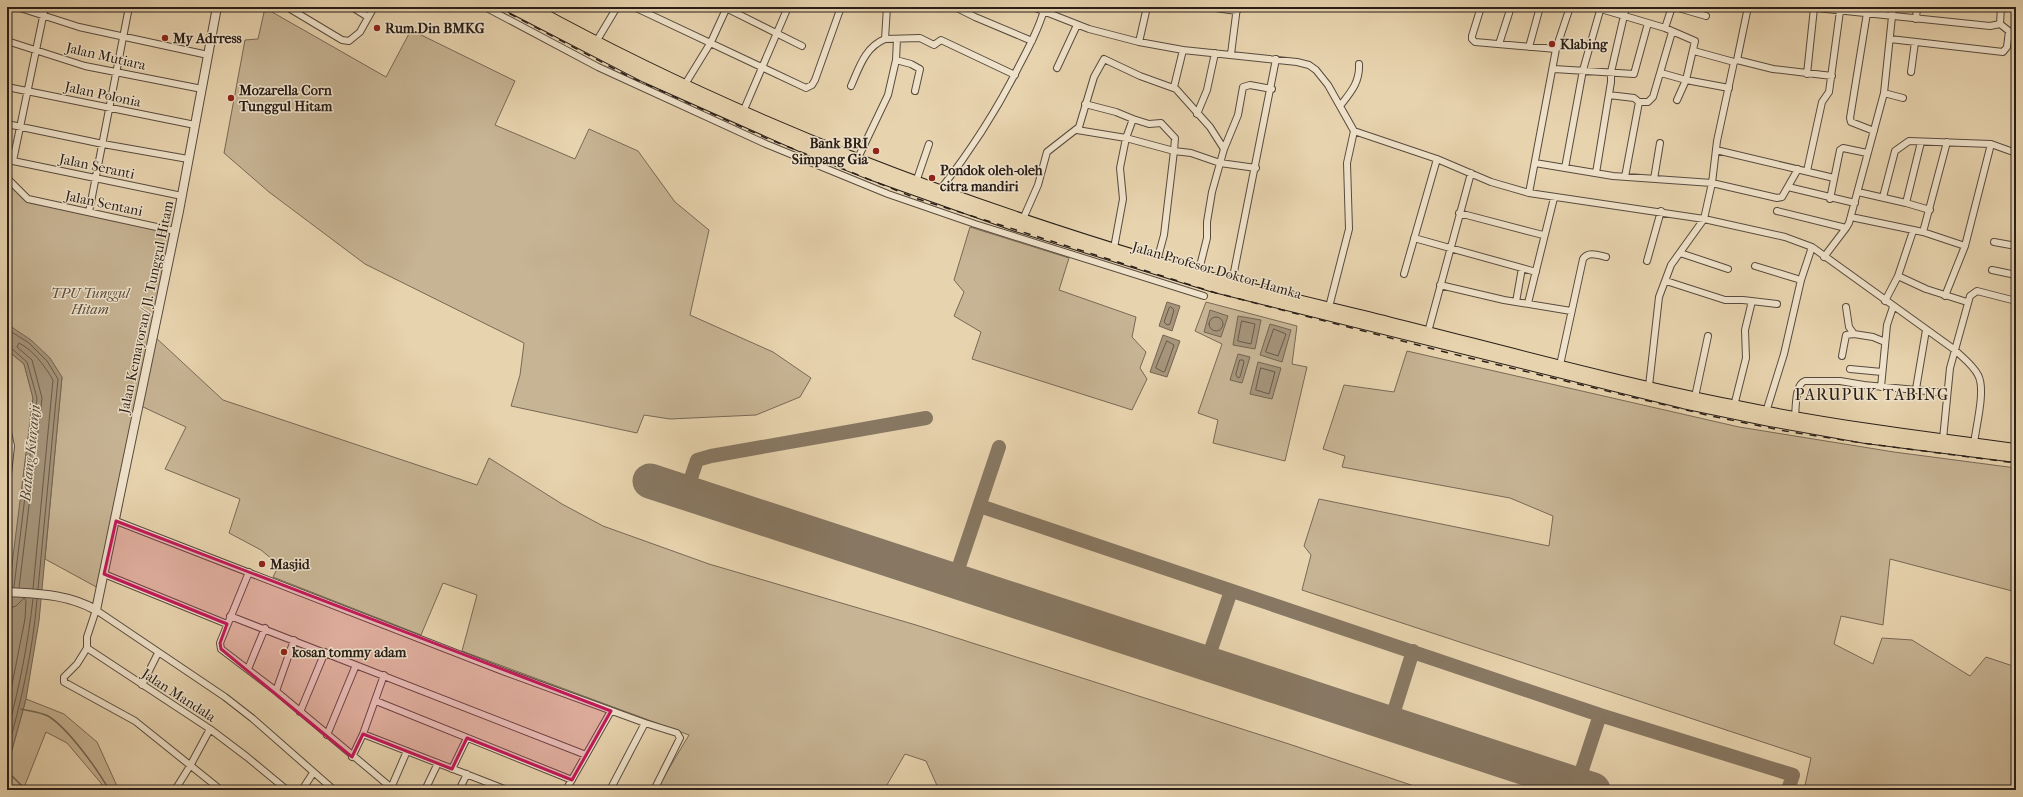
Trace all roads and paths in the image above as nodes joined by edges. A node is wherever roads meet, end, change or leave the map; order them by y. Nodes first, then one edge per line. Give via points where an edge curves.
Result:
1 (18, 7) edge
2 (45, 7) edge
3 (129, 7) edge
4 (216, 7) edge
5 (287, 7) edge
6 (352, 7) edge
7 (374, 7) edge
8 (485, 7) edge
9 (510, 7) edge
10 (531, 7) edge
11 (617, 7) edge
12 (634, 7) edge
13 (726, 7) edge
14 (788, 7) edge
15 (841, 7) edge
16 (887, 7) edge
17 (955, 7) edge
18 (1033, 7) edge
19 (1147, 7) edge
20 (1208, 7) edge
21 (1481, 7) edge
22 (1510, 7) edge
23 (1540, 7) edge
24 (1570, 7) edge
25 (1626, 7) edge
26 (1673, 7) edge
27 (1748, 7) edge
28 (1807, 7) edge
29 (1893, 7) edge
30 (1917, 7) edge
31 (2001, 7) edge
32 (1601, 8) edge
33 (1814, 8) edge
34 (1824, 8) edge
35 (1237, 9) edge
36 (1044, 10) edge
37 (1844, 10) edge
38 (1869, 11) edge
39 (42, 15) junction
40 (368, 16) junction
41 (1623, 16) junction
42 (1706, 16) dead end
43 (1892, 16) junction
44 (1916, 19) junction
45 (1648, 23) junction
46 (2000, 24) junction
47 (1077, 25) junction
48 (1665, 28) junction
49 (1672, 32) junction
50 (777, 33) junction
51 (572, 35) junction
52 (123, 37) junction
53 (885, 39) junction
54 (897, 39) junction
55 (1890, 39) junction
56 (7, 41) edge
57 (1032, 41) junction
58 (596, 42) junction
59 (711, 42) junction
60 (1139, 42) junction
61 (1915, 42) junction
62 (1500, 44) junction
63 (802, 46) dead end
64 (1529, 47) junction
65 (1556, 49) junction
66 (35, 50) junction
67 (1183, 50) junction
68 (1694, 51) junction
69 (1215, 53) junction
70 (1231, 54) junction
71 (208, 55) junction
72 (1276, 59) junction
73 (896, 60) junction
74 (1736, 61) junction
75 (1359, 64) dead end
76 (764, 68) junction
77 (1057, 68) dead end
78 (1554, 69) junction
79 (1583, 70) junction
80 (117, 72) junction
81 (1610, 72) junction
82 (1910, 72) dead end
83 (1662, 73) junction
84 (1807, 74) junction
85 (1015, 75) junction
86 (1832, 76) junction
87 (1686, 80) junction
88 (684, 86) junction
89 (851, 86) dead end
90 (7, 87) edge
91 (1174, 87) junction
92 (1729, 88) junction
93 (202, 89) junction
94 (1272, 89) junction
95 (26, 91) junction
96 (915, 91) dead end
97 (1884, 93) junction
98 (1609, 95) junction
99 (1903, 98) dead end
100 (1677, 100) dead end
101 (1639, 102) junction
102 (1085, 104) junction
103 (1340, 106) junction
104 (110, 108) junction
105 (743, 112) junction
106 (1197, 114) junction
107 (1133, 120) junction
108 (7, 124) edge
109 (195, 125) junction
110 (21, 128) junction
111 (773, 130) junction
112 (1077, 130) junction
113 (1354, 131) junction
114 (1874, 131) junction
115 (1126, 138) junction
116 (1660, 142) dead end
117 (1921, 142) junction
118 (1947, 142) junction
119 (103, 144) junction
120 (929, 144) dead end
121 (1991, 144) junction
122 (1224, 149) junction
123 (1716, 150) junction
124 (1174, 151) junction
125 (1867, 152) junction
126 (2016, 153) edge
127 (188, 159) junction
128 (1437, 159) junction
129 (857, 160) junction
130 (10, 162) edge
131 (1220, 163) junction
132 (1535, 163) junction
133 (1256, 168) junction
134 (1565, 168) junction
135 (1798, 169) junction
136 (1807, 171) junction
137 (1470, 173) junction
138 (1596, 173) junction
139 (1625, 177) junction
140 (7, 178) edge
141 (96, 178) junction
142 (1834, 178) junction
143 (1654, 179) junction
144 (916, 182) junction
145 (1712, 182) junction
146 (1788, 187) junction
147 (940, 190) junction
148 (1858, 192) junction
149 (921, 193) junction
150 (1529, 193) junction
151 (182, 196) junction
152 (1883, 197) junction
153 (1554, 198) junction
154 (1830, 199) junction
155 (1855, 203) junction
156 (1906, 203) junction
157 (916, 205) junction
158 (1930, 210) junction
159 (1661, 211) junction
160 (1777, 211) dead end
161 (89, 212) junction
162 (1459, 213) junction
163 (1851, 217) junction
164 (1023, 218) junction
165 (1704, 219) junction
166 (1846, 228) junction
167 (175, 231) junction
168 (1913, 231) junction
169 (1923, 232) junction
170 (1054, 233) junction
171 (1543, 235) junction
172 (1414, 238) junction
173 (1994, 242) dead end
174 (1965, 246) junction
175 (2016, 246) edge
176 (1812, 247) junction
177 (1114, 248) junction
178 (1450, 249) junction
179 (1680, 253) junction
180 (1824, 256) junction
181 (1606, 257) dead end
182 (1157, 261) junction
183 (1647, 261) dead end
184 (1756, 266) dead end
185 (1522, 268) junction
186 (1728, 269) dead end
187 (1992, 270) dead end
188 (1536, 272) junction
189 (1198, 274) junction
190 (1404, 274) dead end
191 (2016, 275) edge
192 (1898, 276) junction
193 (1801, 280) junction
194 (1666, 281) junction
195 (1232, 282) junction
196 (1440, 285) junction
197 (1204, 296) dead end
198 (1270, 296) junction
199 (1945, 296) junction
200 (1752, 301) junction
201 (1885, 301) junction
202 (2016, 301) edge
203 (1516, 302) junction
204 (1966, 302) junction
205 (1528, 303) junction
206 (1777, 304) dead end
207 (1329, 307) junction
208 (1846, 307) dead end
209 (1893, 307) junction
210 (1571, 311) junction
211 (1375, 323) junction
212 (1926, 330) junction
213 (1428, 332) junction
214 (1854, 334) junction
215 (1708, 336) dead end
216 (1885, 342) junction
217 (1955, 350) junction
218 (1485, 351) junction
219 (1504, 356) junction
220 (1842, 356) dead end
221 (1560, 365) junction
222 (1850, 369) dead end
223 (1882, 372) junction
224 (1649, 386) junction
225 (1881, 387) junction
226 (1916, 389) junction
227 (1947, 393) junction
228 (1695, 397) junction
229 (1683, 399) junction
230 (1734, 406) junction
231 (1766, 412) junction
232 (1795, 417) junction
233 (7, 428) edge
234 (1867, 433) junction
235 (1943, 439) junction
236 (1974, 443) junction
237 (2016, 448) edge
238 (2016, 457) edge
239 (7, 484) edge
240 (116, 521) junction
241 (249, 572) junction
242 (104, 574) junction
243 (7, 592) edge
244 (96, 610) junction
245 (230, 616) junction
246 (227, 624) junction
247 (265, 628) junction
248 (294, 640) junction
249 (87, 648) junction
250 (325, 652) junction
251 (158, 653) junction
252 (356, 665) junction
253 (248, 669) junction
254 (384, 675) junction
255 (142, 685) junction
256 (276, 691) junction
257 (376, 701) junction
258 (300, 712) junction
259 (611, 712) junction
260 (645, 723) junction
261 (210, 729) junction
262 (363, 734) junction
263 (327, 735) junction
264 (466, 738) junction
265 (407, 751) junction
266 (586, 755) junction
267 (352, 757) junction
268 (438, 763) junction
269 (190, 766) junction
270 (452, 769) junction
271 (313, 773) junction
272 (467, 774) junction
273 (572, 780) junction
274 (496, 788) edge
275 (393, 789) edge
276 (175, 790) edge
277 (221, 790) edge
278 (287, 790) edge
279 (302, 790) edge
280 (334, 790) edge
281 (425, 790) edge
282 (460, 790) edge
283 (507, 790) edge
284 (566, 790) edge
285 (610, 790) edge
286 (654, 790) edge

1 - 39 street
2 - 39 street
3 - 52 street
4 - 71 street, Jalan Kemayoran/ Jl. Tunggul Hitam
5 - 40 street via 342,40 349,41 360,32
6 - 40 street
7 - 40 street
8 - 157 street via 598,67 766,144
9 - 51 highway
10 - 51 highway
11 - 58 street
12 - 59 street
13 - 50 street
13 - 59 street
14 - 50 street
15 - 76 street via 812,85 802,87
16 - 53 street
17 - 57 street
18 - 36 street
19 - 60 street
20 - 35 street
21 - 62 street via 1472,39
22 - 62 street
23 - 64 street
24 - 65 street
25 - 41 street
26 - 42 street
26 - 48 street
27 - 74 street
28 - 33 street
29 - 43 street
30 - 44 street
31 - 46 street
32 - 41 street
32 - 79 street
33 - 34 street
33 - 84 street
34 - 37 street
35 - 70 street
36 - 47 street
36 - 57 street
37 - 38 street
37 - 86 street
38 - 43 street
38 - 114 street via 1850,118 1851,122
39 - 52 street
39 - 66 street
41 - 45 street
41 - 81 street
43 - 44 street
43 - 55 street
44 - 46 street via 1990,26
45 - 48 street
45 - 81 street via 1635,73 1631,75
46 - 61 street via 2009,31 2007,47 2003,52
47 - 60 street
47 - 77 street
48 - 49 street
49 - 68 street via 1692,39 1695,44
49 - 83 street
50 - 63 street
50 - 76 street
51 - 58 highway
51 - 111 highway via 645,77
52 - 71 street
52 - 80 street
53 - 54 street
53 - 89 street via 874,44 868,51
54 - 73 street
54 - 85 street via 920,38 934,45 941,40
55 - 61 street
55 - 97 street
56 - 66 street, Jalan Mutiara
57 - 85 street
58 - 88 highway
59 - 76 street
59 - 88 street
60 - 67 street
61 - 82 street
62 - 64 street
64 - 65 street
65 - 78 street
66 - 80 street, Jalan Mutiara via 85,66
66 - 95 street
67 - 69 street
67 - 91 street
68 - 74 street
68 - 87 street
69 - 70 street
69 - 106 street via 1207,90
70 - 72 street
71 - 93 street, Jalan Kemayoran/ Jl. Tunggul Hitam
72 - 94 street
72 - 103 street via 1313,67 1328,85
73 - 96 street via 920,69
73 - 129 street via 888,95
74 - 84 street
74 - 92 street
75 - 103 street via 1357,82
76 - 105 street
78 - 79 street
78 - 132 street
79 - 81 street
79 - 134 street
80 - 93 street, Jalan Mutiara
80 - 104 street
81 - 98 street
83 - 87 street
83 - 101 street via 1652,101
84 - 86 street
85 - 147 street via 976,143
86 - 136 street via 1829,92 1820,110
87 - 92 street
87 - 100 street
88 - 105 highway
90 - 95 street, Jalan Polonia
91 - 102 street via 1140,76 1104,59
91 - 106 street
92 - 123 street
93 - 109 street, Jalan Kemayoran/ Jl. Tunggul Hitam
94 - 122 street via 1250,85 1243,87 1238,115
94 - 133 street
95 - 104 street, Jalan Polonia
95 - 110 street
97 - 99 street
97 - 114 street
98 - 101 street via 1634,98
98 - 138 street
101 - 139 street
102 - 107 street via 1116,112
102 - 112 street
103 - 113 street
104 - 109 street, Jalan Polonia
104 - 119 street
105 - 111 highway
106 - 122 street
107 - 115 street
107 - 124 street via 1149,124 1161,123 1175,138
108 - 110 street
109 - 127 street, Jalan Kemayoran/ Jl. Tunggul Hitam
110 - 119 street
110 - 130 street
111 - 129 highway
111 - 149 highway via 867,173
112 - 115 street
112 - 164 street via 1047,152 1038,185
113 - 128 street
113 - 207 street via 1346,163 1349,229
114 - 125 street
115 - 124 street
115 - 177 street via 1120,168 1123,199
116 - 143 street
117 - 118 street
117 - 152 street via 1909,141 1895,151
117 - 156 street
118 - 121 street
118 - 158 street
119 - 127 street
119 - 141 street
120 - 144 street
121 - 126 street
121 - 174 street
122 - 131 street
123 - 135 street
123 - 145 street
124 - 131 street via 1191,153
124 - 182 street via 1164,236
125 - 142 street via 1841,148
125 - 148 street
127 - 151 street, Jalan Kemayoran/ Jl. Tunggul Hitam
128 - 137 street
128 - 172 street
129 - 144 highway
130 - 141 street, Jalan Seranti
131 - 133 street
131 - 189 street via 1212,192 1207,238
132 - 134 street
132 - 150 street
133 - 195 street
134 - 138 street
135 - 136 street
135 - 146 street
136 - 142 street
137 - 150 street
137 - 162 street
138 - 139 street
139 - 143 street
140 - 161 street, Jalan Sentani via 28,199
141 - 151 street, Jalan Seranti
141 - 161 street
142 - 154 street
143 - 145 street
144 - 147 highway
145 - 146 street via 1777,198 1782,197
145 - 165 street
146 - 154 street
147 - 164 highway
148 - 152 street
148 - 155 street
149 - 157 street
149 - 170 highway
150 - 153 street
151 - 167 street, Jalan Kemayoran/ Jl. Tunggul Hitam
152 - 156 street
153 - 159 street
153 - 171 street
154 - 155 street
155 - 163 street
156 - 158 street
157 - 197 street
158 - 169 street
159 - 165 street
159 - 183 street
160 - 166 street
161 - 167 street, Jalan Sentani
162 - 171 street
162 - 178 street
163 - 166 street
163 - 168 street
164 - 170 highway
165 - 176 street via 1785,237
165 - 179 street
166 - 180 street
167 - 240 street, Jalan Kemayoran/ Jl. Tunggul Hitam
168 - 169 street
168 - 192 street
169 - 174 street
170 - 177 highway, Jalan Profesor Doktor Hamka
170 - 198 highway, Jalan Profesor Doktor Hamka via 1214,287
171 - 188 street
172 - 178 street
172 - 190 street
173 - 175 street
174 - 199 street
176 - 180 street
176 - 193 street
177 - 182 highway, Jalan Profesor Doktor Hamka
178 - 185 street
178 - 196 street
179 - 186 street
179 - 194 street via 1671,265
180 - 201 street
181 - 210 street via 1591,254 1584,258
182 - 189 highway, Jalan Profesor Doktor Hamka
184 - 193 street
185 - 188 street
185 - 203 street
187 - 191 street
188 - 205 street
189 - 195 highway, Jalan Profesor Doktor Hamka
192 - 199 street
192 - 201 street
193 - 231 street via 1784,354
194 - 200 street via 1724,300
194 - 224 street via 1659,297 1656,314
195 - 198 highway, Jalan Profesor Doktor Hamka
196 - 203 street
196 - 213 street
198 - 207 highway, Jalan Profesor Doktor Hamka
198 - 211 highway, Jalan Profesor Doktor Hamka
199 - 204 street
200 - 206 street
200 - 230 street via 1745,330 1746,358
201 - 209 street
202 - 204 street via 1977,291 1971,293
203 - 205 street
204 - 217 street
205 - 210 street
207 - 211 highway, Jalan Profesor Doktor Hamka
208 - 214 street via 1849,328
209 - 212 street
209 - 216 street
210 - 221 street
211 - 213 highway
211 - 218 highway
212 - 217 street
212 - 226 street
213 - 218 highway
214 - 216 street
214 - 220 street via 1846,335
215 - 228 street
216 - 223 street
217 - 227 street
217 - 236 street via 1979,377 1981,392
218 - 219 highway
219 - 221 highway
219 - 229 highway
221 - 224 highway
222 - 223 street
223 - 225 street
224 - 229 highway
225 - 226 street
225 - 232 street via 1840,381 1803,381 1798,388
226 - 227 street
227 - 235 street
228 - 229 highway
228 - 230 highway
229 - 234 highway via 1770,421
230 - 231 highway
231 - 232 highway
232 - 234 highway
233 - 239 street via 11,446
234 - 235 highway
234 - 238 highway
235 - 236 highway
236 - 237 highway
240 - 241 street
240 - 242 street, Jalan Kemayoran/ Jl. Tunggul Hitam
241 - 245 street
241 - 259 street
242 - 244 street, Jalan Kemayoran/ Jl. Tunggul Hitam
242 - 246 street
243 - 244 street via 52,595 82,602
244 - 249 street via 87,637
244 - 251 street
245 - 246 street
245 - 247 street
246 - 253 street via 220,643 221,649
247 - 248 street
247 - 253 street
248 - 250 street
248 - 256 street
249 - 255 street, Jalan Mandala
249 - 269 street via 77,664 64,677 64,682 135,721
250 - 252 street
250 - 258 street
251 - 255 street
251 - 271 street via 225,697
252 - 254 street
252 - 263 street
253 - 256 street
254 - 257 street
254 - 266 street
255 - 261 street, Jalan Mandala
256 - 258 street
257 - 262 street
257 - 264 street
258 - 263 street
259 - 260 street
259 - 266 street
260 - 285 street
260 - 286 street via 677,732 680,738
261 - 269 street
261 - 278 street, Jalan Mandala
262 - 265 street
262 - 267 street
263 - 267 street
264 - 270 street
264 - 273 street
265 - 268 street
265 - 275 street
266 - 273 street
267 - 275 street
268 - 270 street
268 - 281 street
269 - 276 street
269 - 277 street
270 - 272 street
271 - 279 street
271 - 280 street
272 - 274 street
272 - 282 street
273 - 284 street
274 - 283 street

